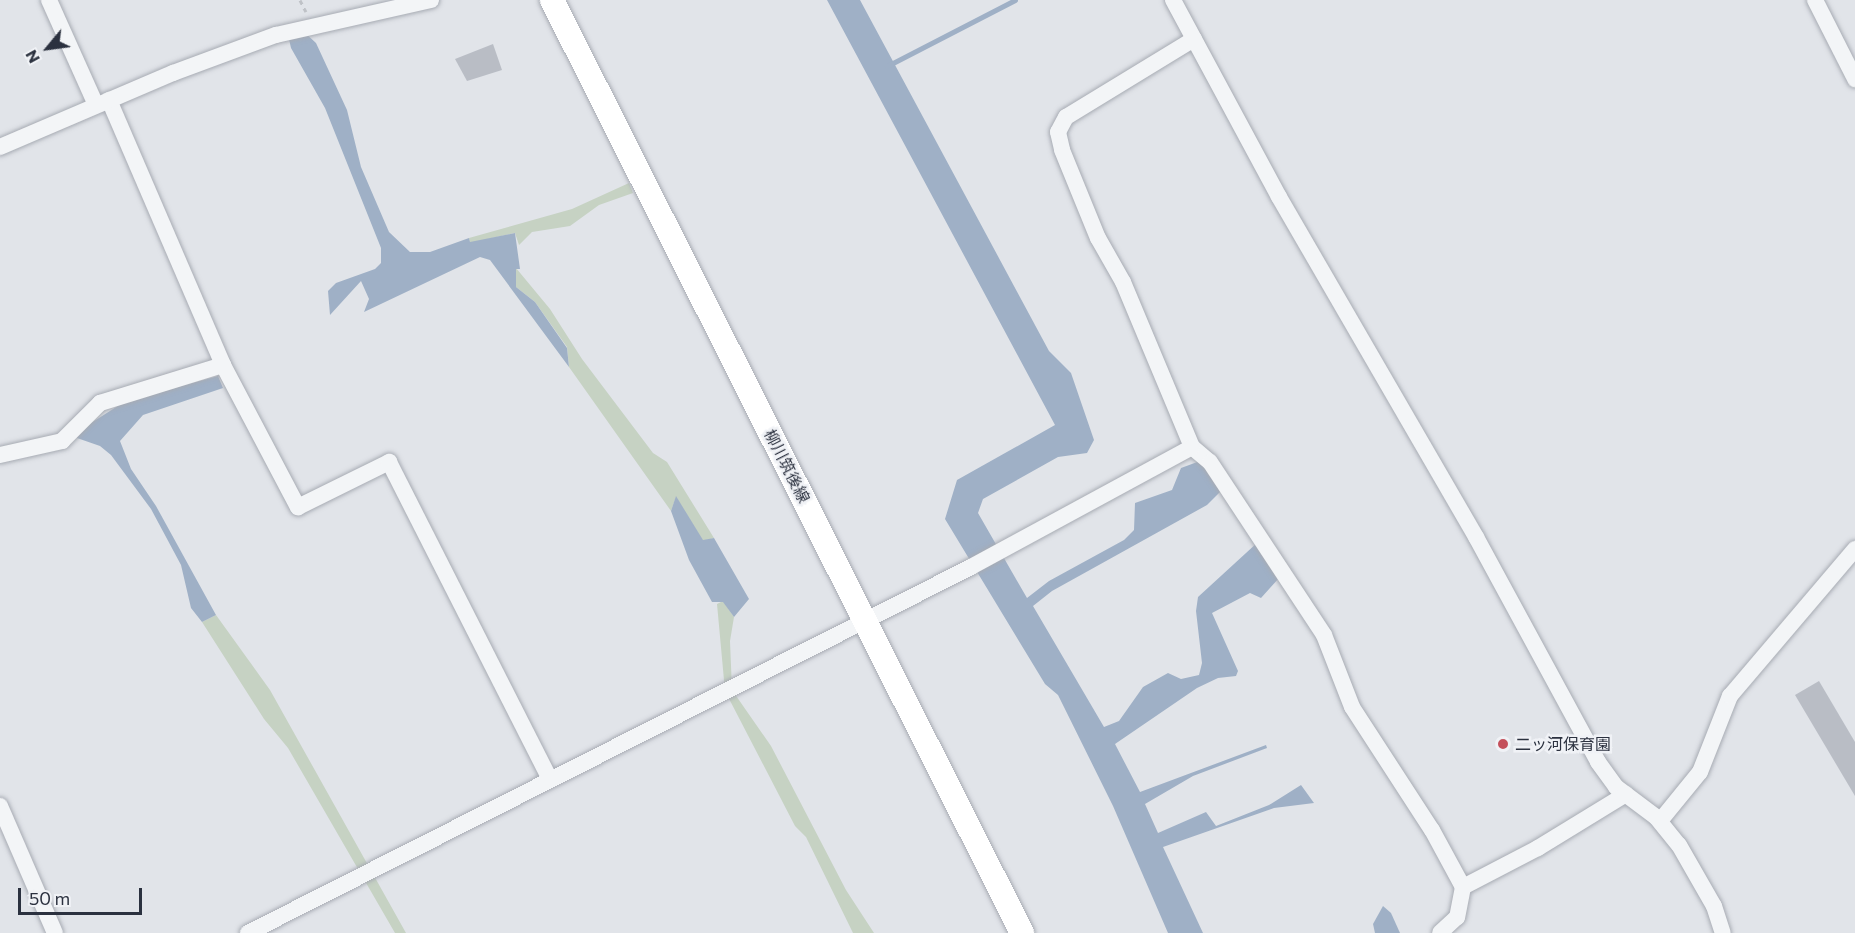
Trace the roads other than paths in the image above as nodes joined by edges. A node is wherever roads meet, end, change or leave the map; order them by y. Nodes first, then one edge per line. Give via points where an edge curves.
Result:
1 (49, 0) edge
2 (431, 0) edge
3 (552, 0) edge
4 (1173, 0) edge
5 (1815, 0) edge
6 (1194, 39) junction
7 (1855, 79) edge
8 (103, 103) junction
9 (0, 147) edge
10 (223, 365) junction
11 (1192, 447) junction
12 (0, 455) edge
13 (1855, 549) edge
14 (866, 621) junction
15 (550, 780) junction
16 (1633, 798) junction
17 (0, 806) edge
18 (1658, 819) junction
19 (1463, 888) junction
20 (55, 933) edge
21 (248, 933) edge
22 (1022, 933) edge
23 (1440, 933) edge
24 (1723, 933) edge

1 - 8 street
2 - 8 street via 276,35
3 - 14 main road, 柳川筑後線
4 - 6 street
5 - 7 street
6 - 11 street via 1066,117 1058,132 1098,238 1123,282
6 - 16 street via 1291,217 1476,537 1598,762 1616,787
8 - 9 street
8 - 10 street
10 - 12 street via 100,403 62,441
10 - 15 street via 298,507 389,462
11 - 14 street
11 - 19 street via 1210,462 1324,635 1352,707 1432,830
13 - 18 street via 1730,696 1700,772
14 - 15 street
14 - 22 main road, 柳川筑後線
15 - 21 street
16 - 18 street
16 - 19 street
17 - 20 street
18 - 24 street via 1690,860
19 - 23 street via 1457,917

